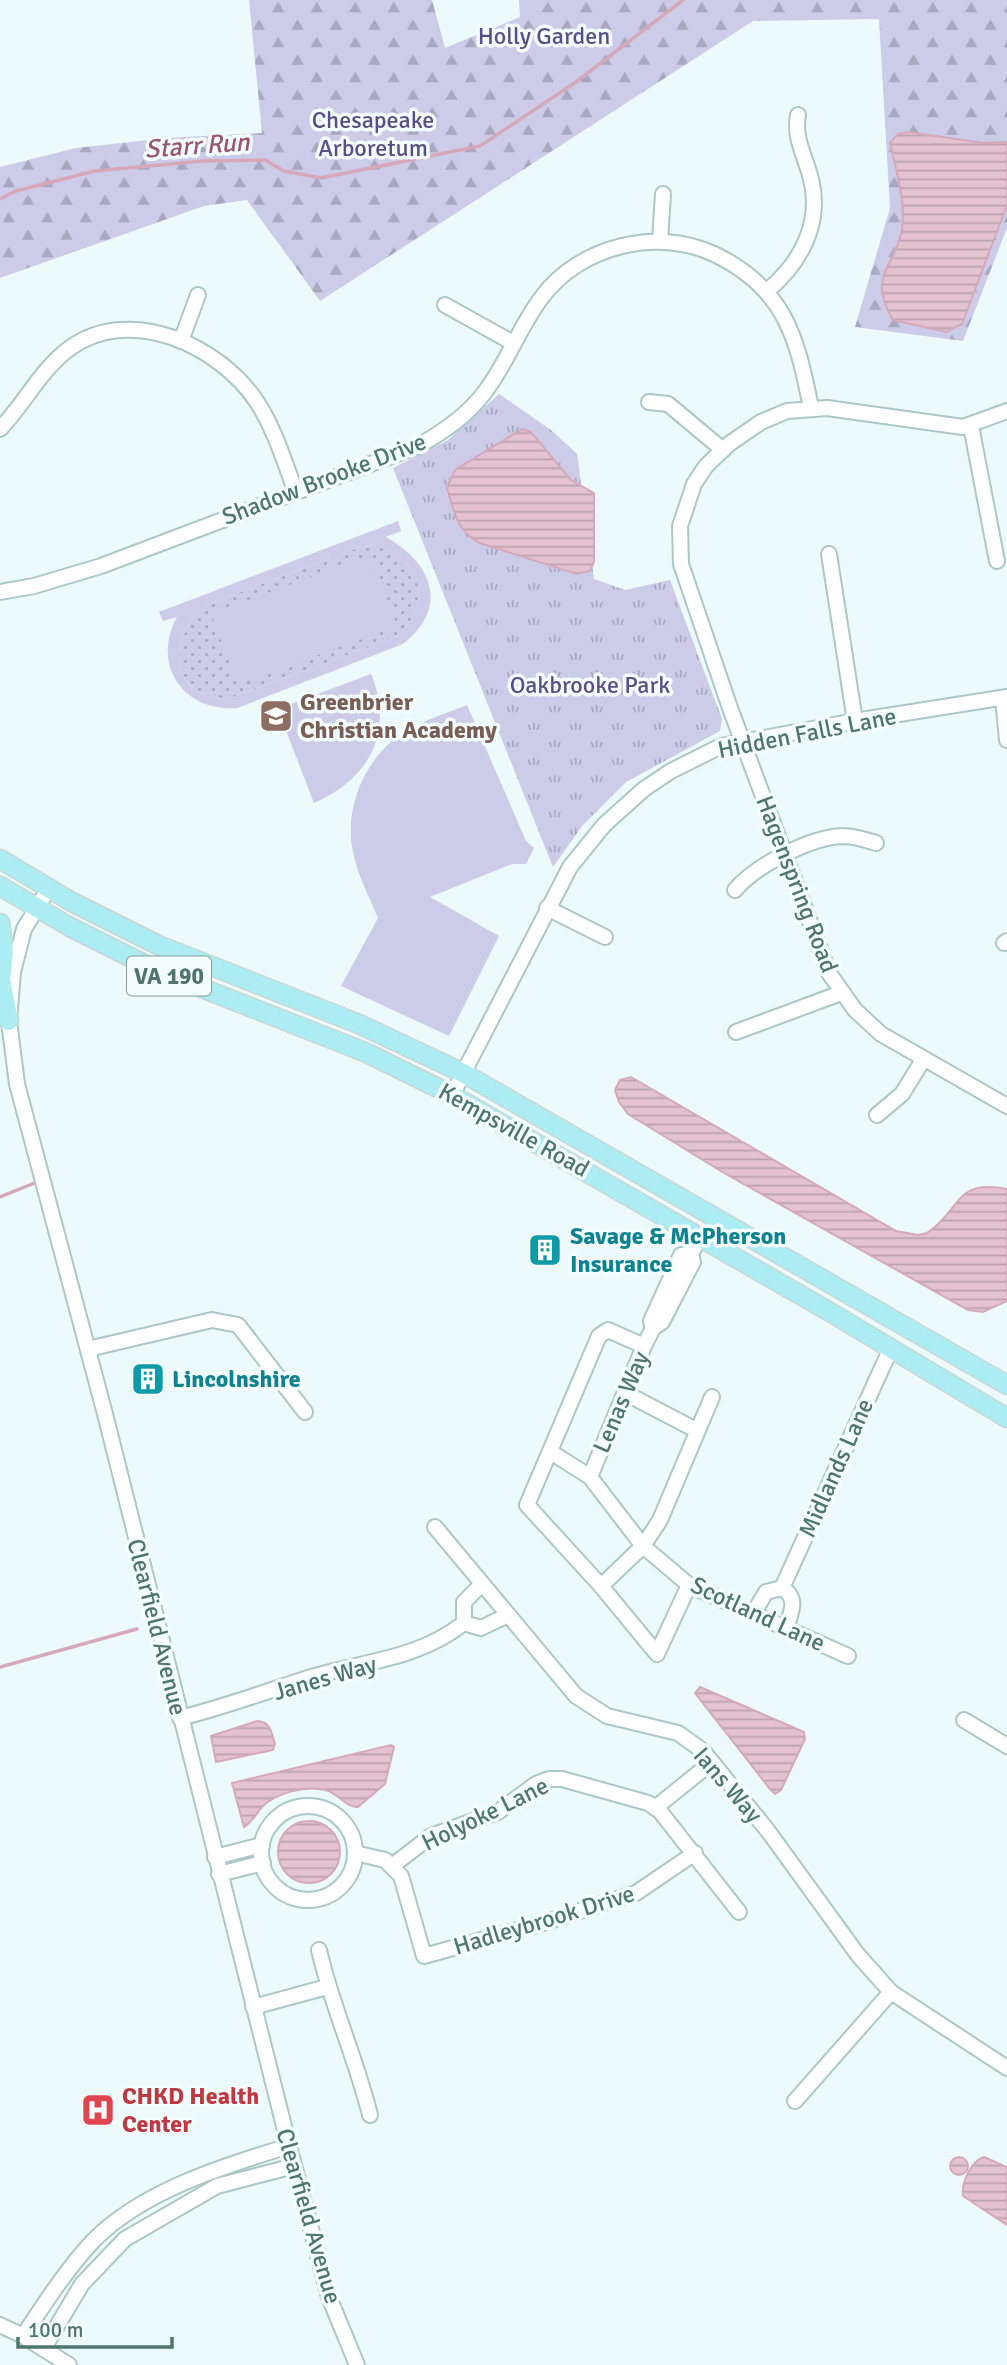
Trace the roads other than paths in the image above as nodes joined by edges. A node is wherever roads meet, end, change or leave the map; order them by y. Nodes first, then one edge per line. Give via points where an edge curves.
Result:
1 (798, 115) dead end
2 (663, 194) dead end
3 (660, 241) junction
4 (767, 291) junction
5 (198, 295) dead end
6 (445, 305) dead end
7 (181, 341) junction
8 (513, 343) junction
9 (649, 402) dead end
10 (811, 408) junction
11 (1007, 411) edge
12 (971, 426) junction
13 (0, 429) edge
14 (723, 450) junction
15 (295, 490) junction
16 (829, 554) dead end
17 (997, 561) dead end
18 (0, 592) edge
19 (1005, 698) edge
20 (855, 721) junction
21 (1007, 740) edge
22 (744, 741) junction
23 (876, 843) dead end
24 (786, 855) junction
25 (0, 859) edge
26 (0, 886) edge
27 (49, 888) junction
28 (735, 890) dead end
29 (36, 907) junction
30 (547, 908) junction
31 (0, 923) edge
32 (605, 937) dead end
33 (841, 993) junction
34 (9, 1021) junction
35 (736, 1032) dead end
36 (923, 1060) junction
37 (463, 1073) junction
38 (452, 1095) junction
39 (1007, 1106) edge
40 (877, 1115) dead end
41 (701, 1237) junction
42 (644, 1346) junction
43 (891, 1348) junction
44 (88, 1349) junction
45 (1007, 1385) edge
46 (625, 1392) junction
47 (712, 1397) dead end
48 (305, 1412) dead end
49 (1007, 1418) edge
50 (696, 1430) junction
51 (551, 1452) junction
52 (590, 1477) junction
53 (435, 1527) dead end
54 (643, 1546) junction
55 (482, 1584) junction
56 (689, 1585) junction
57 (601, 1586) junction
58 (782, 1588) junction
59 (753, 1614) junction
60 (508, 1615) junction
61 (464, 1623) junction
62 (786, 1628) junction
63 (848, 1656) dead end
64 (180, 1718) junction
65 (964, 1720) dead end
66 (1007, 1746) edge
67 (712, 1762) junction
68 (655, 1808) junction
69 (262, 1845) junction
70 (355, 1853) junction
71 (695, 1853) junction
72 (215, 1857) junction
73 (263, 1863) junction
74 (392, 1866) junction
75 (219, 1874) junction
76 (739, 1912) dead end
77 (319, 1950) dead end
78 (327, 1987) junction
79 (891, 1992) junction
80 (253, 2007) junction
81 (1007, 2067) edge
82 (795, 2101) dead end
83 (370, 2115) dead end
84 (289, 2147) junction
85 (294, 2166) junction
86 (0, 2325) edge
87 (23, 2336) junction
88 (44, 2348) junction
89 (69, 2365) edge
90 (357, 2365) edge

1 - 4 street via 796,136 810,175 813,219 798,260
2 - 3 street
3 - 4 street, Shadow Brooke Drive via 729,261
3 - 8 street, Shadow Brooke Drive via 608,250 562,276 543,295
4 - 10 street, Shadow Brooke Drive via 797,341
5 - 7 street
6 - 8 street
7 - 13 street via 128,330 80,342 60,356
7 - 15 street via 214,358 255,399
8 - 15 street, Shadow Brooke Drive via 484,394 443,432 418,446
9 - 14 street via 668,404
10 - 12 street, Hagenspring Road
10 - 14 street, Hagenspring Road via 787,411 761,422
11 - 12 street
12 - 17 street
14 - 22 street, Hagenspring Road via 694,484 685,504 679,545 681,564
15 - 18 street, Shadow Brooke Drive via 89,570
16 - 20 street
19 - 20 street, Hidden Falls Lane
19 - 21 street
20 - 22 street, Hidden Falls Lane
22 - 24 street, Hagenspring Road
22 - 30 street, Hidden Falls Lane via 721,746 671,771 622,806 589,841
23 - 24 street via 832,838
24 - 28 street via 755,872
24 - 33 street, Hagenspring Road
25 - 27 main road, Kempsville Road / VA 190
26 - 29 main road, Kempsville Road / VA 190
27 - 29 street, Clearfield Avenue
27 - 37 main road, Kempsville Road / VA 190 via 175,953 359,1024
29 - 34 street, Clearfield Avenue via 18,950
29 - 38 main road, Kempsville Road / VA 190 via 156,970 358,1049
30 - 32 street
30 - 37 street, Hidden Falls Lane
31 - 34 main road via 5,951 1,979
33 - 35 street
33 - 36 street, Hagenspring Road via 871,1027
34 - 44 street, Clearfield Avenue via 17,1084
36 - 39 street, Hagenspring Road
36 - 40 street via 902,1094
37 - 38 street, Hidden Falls Lane
37 - 45 main road, Kempsville Road / VA 190
38 - 41 main road, Kempsville Road / VA 190
41 - 42 street, Lenas Way via 691,1253 681,1255
41 - 43 main road, Kempsville Road / VA 190
42 - 46 street, Lenas Way
42 - 51 street via 615,1331 599,1336
43 - 49 main road, Kempsville Road / VA 190
43 - 58 street, Midlands Lane
44 - 48 street via 212,1320 226,1321 238,1325
44 - 64 street, Clearfield Avenue
46 - 50 street
46 - 52 street, Lenas Way
47 - 50 street
50 - 54 street via 660,1520
51 - 52 street, Scotland Lane
51 - 57 street via 527,1504
52 - 54 street, Scotland Lane
53 - 55 street, Ians Way
54 - 56 street, Scotland Lane
54 - 57 street
55 - 60 street, Ians Way
55 - 61 street via 464,1602
56 - 57 street via 657,1654
56 - 59 street, Scotland Lane
58 - 59 street, Midlands Lane via 766,1592
58 - 62 street via 793,1604
59 - 62 street, Scotland Lane
60 - 61 street, Janes Way via 481,1628
60 - 67 street, Ians Way via 591,1708 678,1733
61 - 64 street, Janes Way via 404,1656 310,1678 244,1702
62 - 63 street, Scotland Lane
64 - 72 street, Clearfield Avenue
65 - 66 street
67 - 68 street
67 - 79 street, Ians Way
68 - 71 street
68 - 74 street, Holyoke Lane via 549,1779 498,1812 431,1836
69 - 70 street via 271,1824 283,1813 313,1806 341,1819 350,1831
69 - 72 street
69 - 73 street
70 - 73 street via 349,1876 340,1888 312,1900 282,1893
70 - 74 street
71 - 74 street, Hadleybrook Drive via 636,1893 424,1956 407,1888
71 - 76 street
72 - 75 street, Clearfield Avenue
73 - 75 street
75 - 80 street, Clearfield Avenue
77 - 78 street
78 - 80 street
78 - 83 street via 357,2063
79 - 81 street, Ians Way
79 - 82 street
80 - 84 street, Clearfield Avenue
84 - 85 street, Clearfield Avenue
84 - 87 street via 204,2172 114,2223 67,2271
85 - 88 street via 217,2186 125,2239 82,2284
85 - 90 street, Clearfield Avenue via 329,2297
86 - 87 street
87 - 88 street
88 - 89 street

